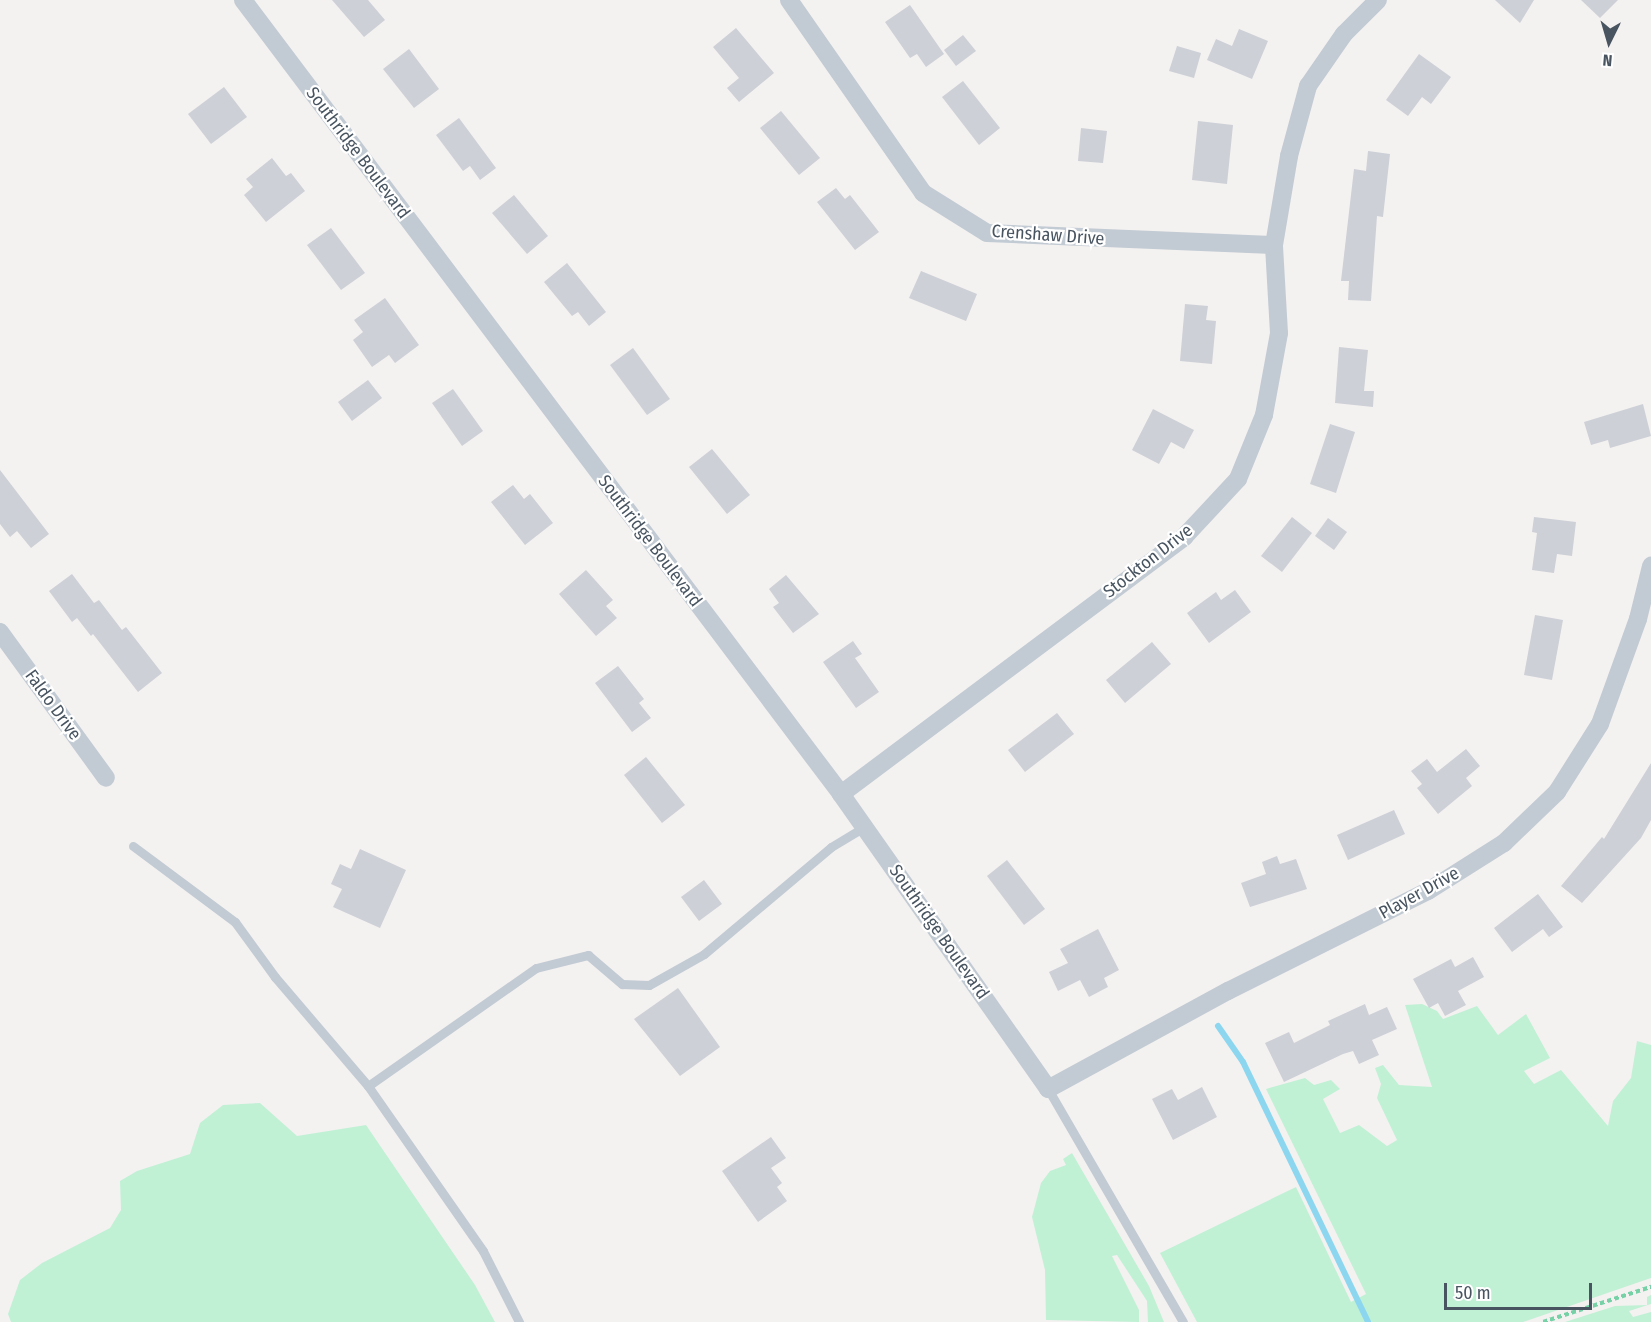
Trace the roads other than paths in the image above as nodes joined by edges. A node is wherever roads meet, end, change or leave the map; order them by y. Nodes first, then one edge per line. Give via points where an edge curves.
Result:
1 (243, 0) edge
2 (789, 0) edge
3 (1378, 0) edge
4 (1274, 245) junction
5 (1651, 566) edge
6 (0, 633) edge
7 (106, 778) dead end
8 (841, 794) junction
9 (864, 827) junction
10 (133, 846) dead end
11 (368, 1086) junction
12 (1048, 1089) junction
13 (519, 1322) edge
14 (1183, 1322) edge

1 - 8 street, Southridge Boulevard
2 - 4 street, Crenshaw Drive via 923,193 987,233
3 - 4 street, Stockton Drive via 1344,34 1308,86 1289,156
4 - 8 street, Stockton Drive via 1279,333 1264,415 1238,478 1184,537
5 - 12 street, Player Drive via 1638,620 1600,724 1557,792 1504,843 1428,891 1228,991
6 - 7 street, Faldo Drive
8 - 9 street, Southridge Boulevard
9 - 11 lane via 831,847 704,954 649,985 622,984 588,955 536,968
9 - 12 street, Southridge Boulevard
10 - 11 lane via 235,922 326,1040
11 - 13 lane via 483,1251
12 - 14 lane

